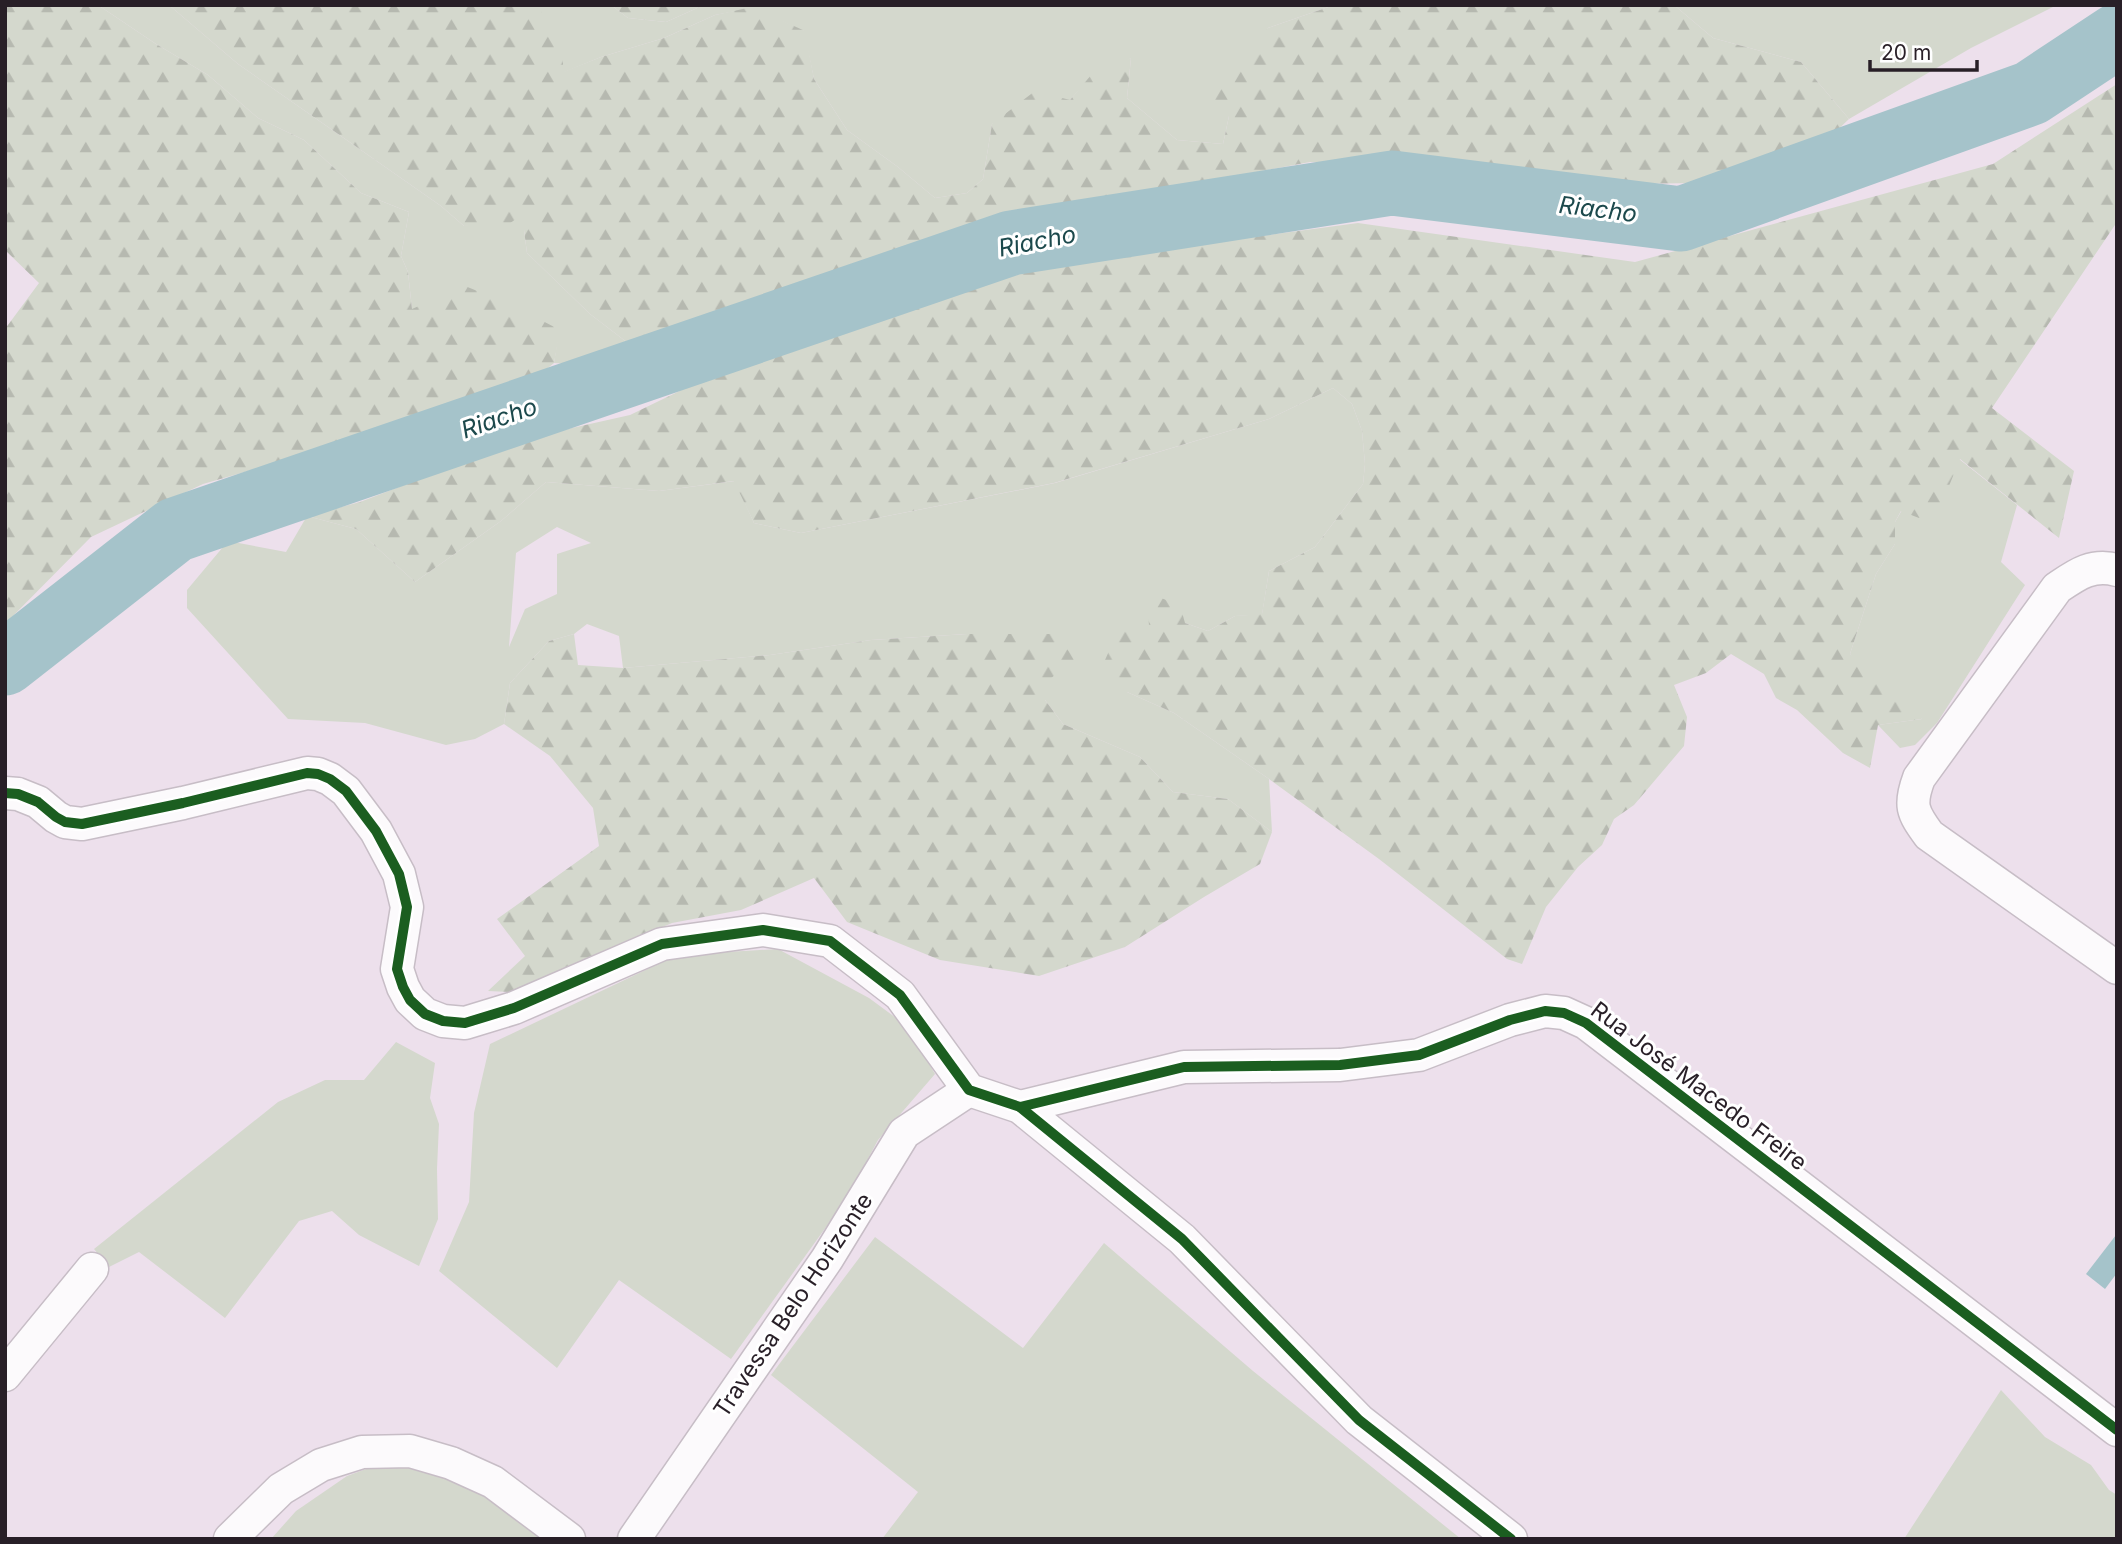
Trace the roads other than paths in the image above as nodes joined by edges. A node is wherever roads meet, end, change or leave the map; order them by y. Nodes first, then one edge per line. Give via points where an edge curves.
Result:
1 (2117, 570) edge
2 (5, 793) edge
3 (2117, 968) edge
4 (969, 1090) junction
5 (1020, 1107) junction
6 (92, 1269) dead end
7 (5, 1375) edge
8 (2117, 1430) edge
9 (230, 1539) edge
10 (569, 1539) edge
11 (634, 1539) edge
12 (1511, 1539) edge

1 - 3 street via 2082,571 2057,589 1919,778 1912,796 1912,808 1929,835
2 - 4 street via 38,802 65,822 82,824 318,774 346,791 376,831 399,874 407,907 397,969 410,1000 425,1014 465,1023 514,1008 662,944 763,930 830,942 900,995
4 - 5 street
4 - 11 street, Travessa Belo Horizonte via 904,1133 827,1259
5 - 8 street, Rua José Macedo Freire via 1184,1067 1340,1065 1419,1055 1510,1020 1545,1011 1564,1013 1586,1023
5 - 12 street via 1182,1239 1359,1420
6 - 7 street
9 - 10 street via 281,1489 321,1465 362,1452 410,1451 494,1482

